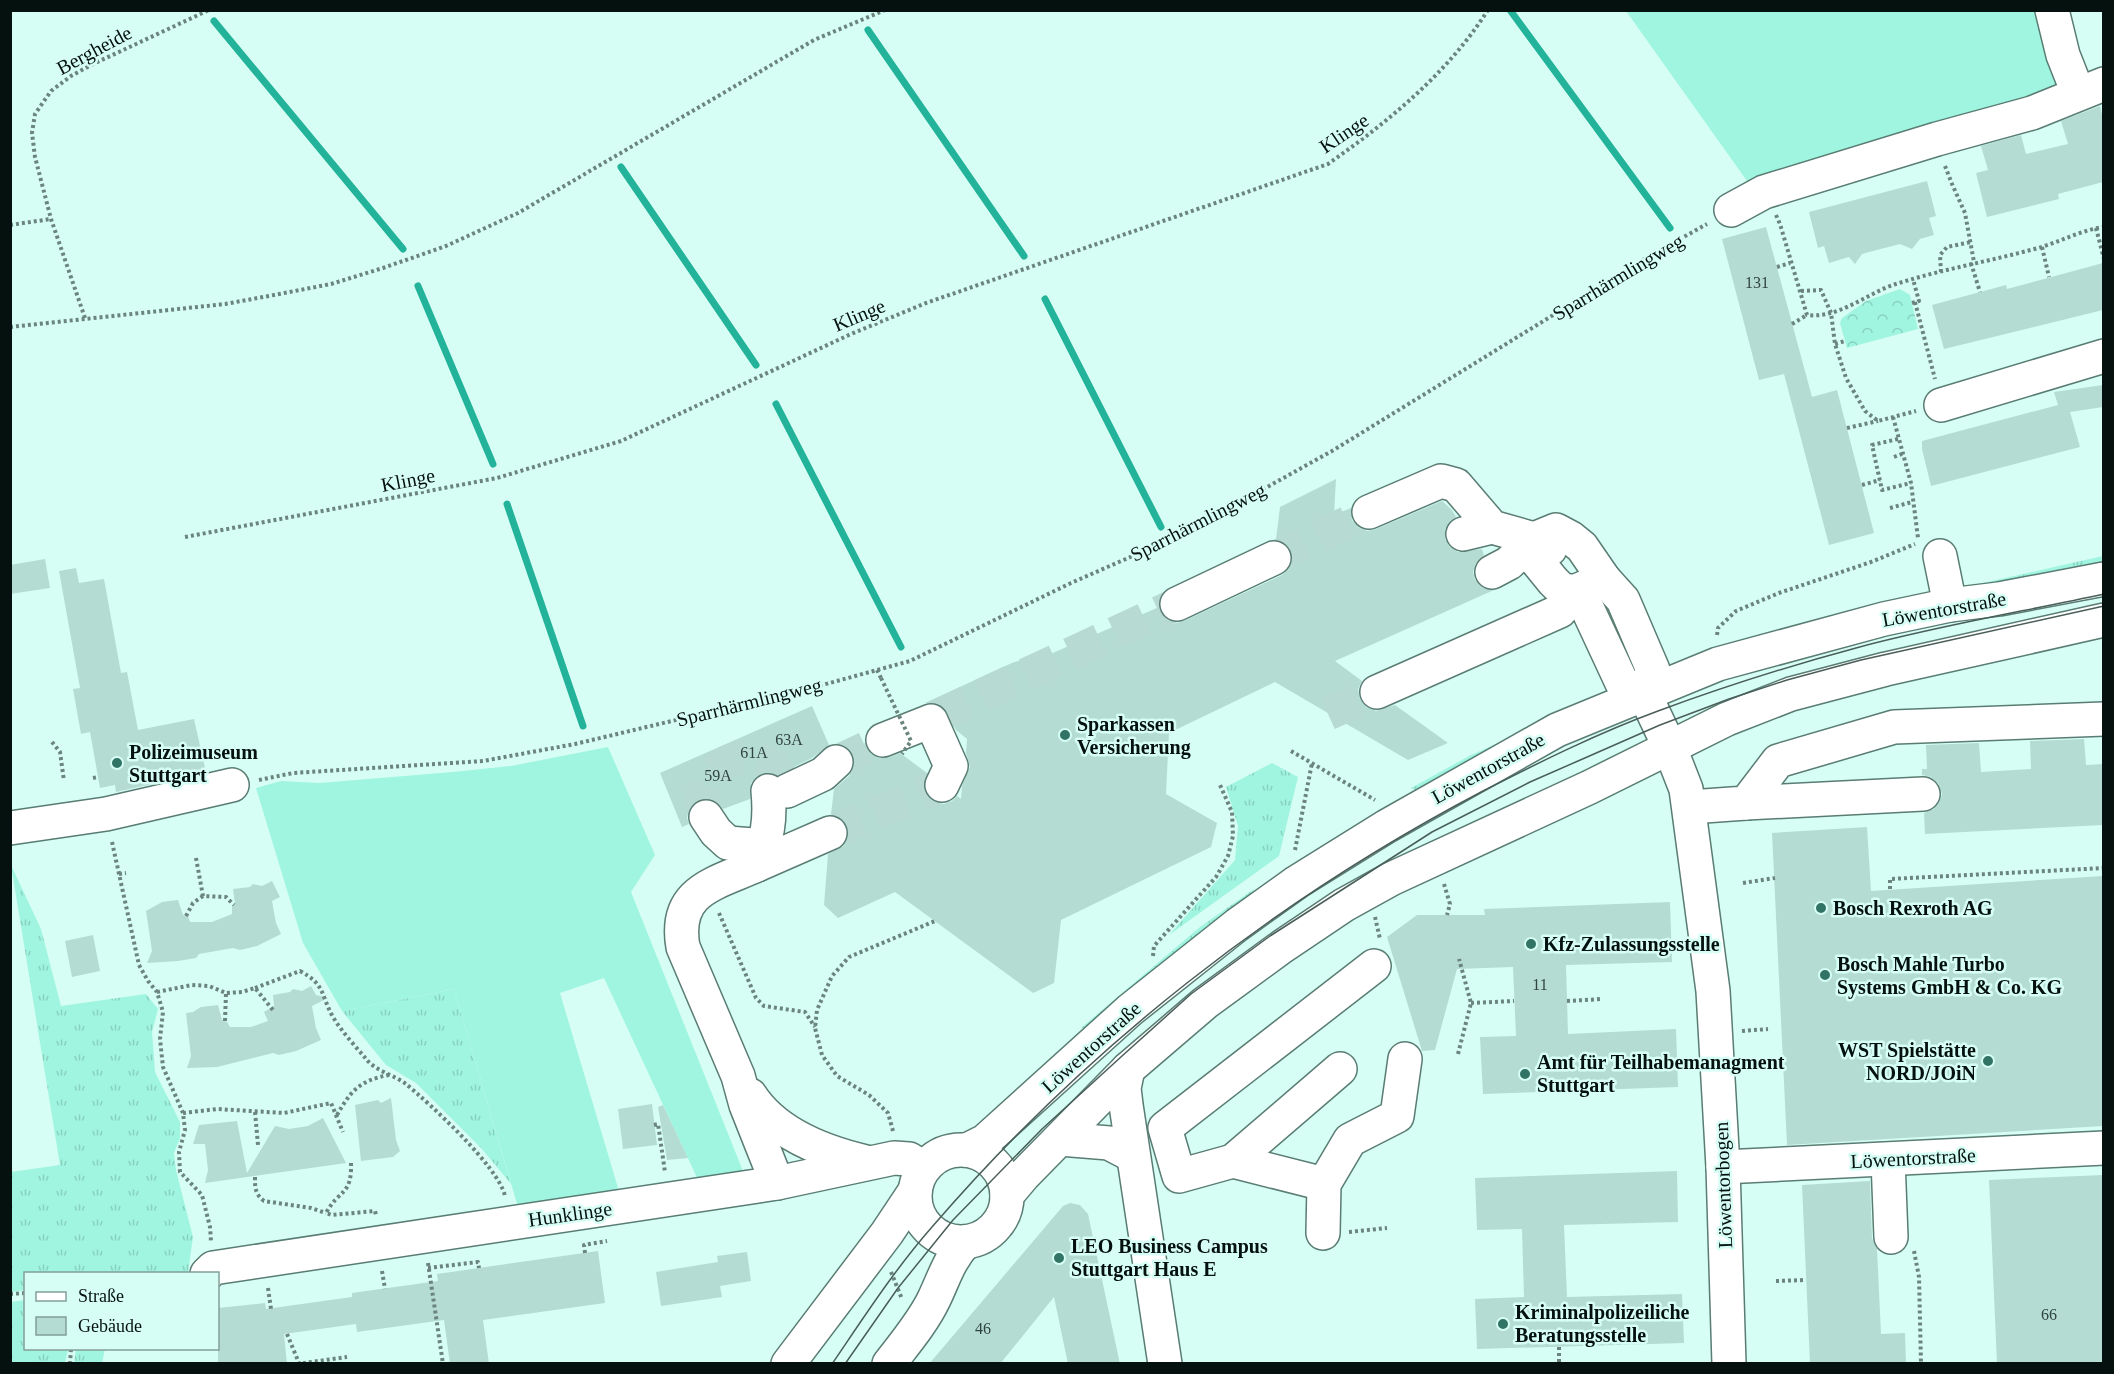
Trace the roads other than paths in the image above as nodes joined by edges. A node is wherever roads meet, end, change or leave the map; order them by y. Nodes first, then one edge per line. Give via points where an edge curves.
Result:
1 (2052, 10) edge
2 (2091, 88) edge
3 (1731, 210) road end
4 (2103, 357) edge
5 (1941, 405) road end
6 (1369, 512) tunnel mouth
7 (1534, 539) junction
8 (1940, 556) dead end
9 (1274, 558) tunnel mouth
10 (1492, 572) dead end
11 (2103, 579) edge
12 (1588, 586) junction
13 (1177, 604) tunnel mouth
14 (1950, 605) junction
15 (2103, 620) edge
16 (1377, 692) tunnel mouth
17 (1644, 693) junction
18 (2103, 719) edge
19 (892, 747) tunnel mouth
20 (1670, 748) junction
21 (836, 762) tunnel mouth
22 (231, 785) road end
23 (942, 785) dead end
24 (1923, 794) dead end
25 (1746, 803) junction
26 (1690, 807) junction
27 (713, 814) dead end
28 (10, 828) edge
29 (830, 833) tunnel mouth
30 (758, 844) junction
31 (1374, 966) dead end
32 (1405, 1059) dead end
33 (1128, 1069) junction
34 (1340, 1069) dead end
35 (738, 1076) junction
36 (1060, 1139) junction
37 (2103, 1149) edge
38 (967, 1150) junction
39 (1132, 1155) junction
40 (1888, 1160) junction
41 (1233, 1161) junction
42 (868, 1162) junction
43 (1723, 1167) junction
44 (1179, 1176) junction
45 (919, 1180) junction
46 (777, 1183) junction
47 (1324, 1184) junction
48 (1138, 1190) junction
49 (1007, 1195) junction
50 (1334, 1233) road end
51 (965, 1242) junction
52 (1902, 1243) road end
53 (210, 1270) edge
54 (788, 1364) edge
55 (890, 1364) edge
56 (1165, 1364) edge
57 (1729, 1364) edge

1 - 2 main road via 2063,55
2 - 3 main road via 2032,113 1764,192
4 - 5 main road
6 - 7 main road via 1441,481 1456,485 1477,530
7 - 10 main road via 1509,563
7 - 12 main road via 1535,559 1561,589
7 - 12 main road via 1556,530 1582,548
8 - 14 main road
9 - 13 main road
11 - 14 main road, Löwentorstraße
12 - 16 main road via 1560,611
12 - 17 main road via 1588,610 1622,683
14 - 17 main road, Löwentorstraße via 1884,618 1718,664
15 - 20 main road, Löwentorstraße via 1791,694 1727,719
17 - 20 main road, Löwentorbogen
17 - 38 main road, Löwentorstraße via 1557,730 1297,882 1130,1010 985,1141
18 - 25 main road via 1894,727 1778,761
19 - 23 main road via 934,718 951,766
20 - 26 main road, Löwentorbogen
20 - 33 main road, Löwentorstraße via 1391,879 1344,905 1205,1003
21 - 30 main road via 823,774 780,788
22 - 28 main road via 106,814
24 - 25 main road
25 - 26 main road
26 - 43 main road, Löwentorbogen via 1713,991
27 - 30 main road
29 - 30 main road
30 - 35 main road via 700,891 683,912 683,947
31 - 44 main road via 1166,1128
32 - 47 main road via 1397,1116 1350,1140
33 - 36 main road, Löwentorstraße
33 - 39 main road via 1125,1098
34 - 41 main road
35 - 42 main road via 755,1103 775,1124 843,1157
35 - 46 main road
36 - 39 main road via 1109,1143
36 - 49 main road, Löwentorstraße
37 - 40 main road, Löwentorstraße
38 - 45 main road, Löwentorstraße via 935,1157
38 - 49 main road via 992,1161 1006,1183
39 - 48 main road
40 - 43 main road, Löwentorstraße
40 - 52 main road
41 - 44 main road
41 - 47 main road
42 - 45 main road, Hunklinge via 909,1160
42 - 46 main road, Hunklinge
43 - 57 main road, Löwentorbogen
44 - 48 main road
45 - 51 main road via 918,1212 929,1229 940,1237
45 - 54 main road, Löwentorstraße via 887,1233
46 - 53 main road, Hunklinge
47 - 50 main road
48 - 56 main road
49 - 51 main road, Löwentorstraße via 1004,1212 995,1227
51 - 55 main road, Löwentorstraße via 949,1264 927,1312

